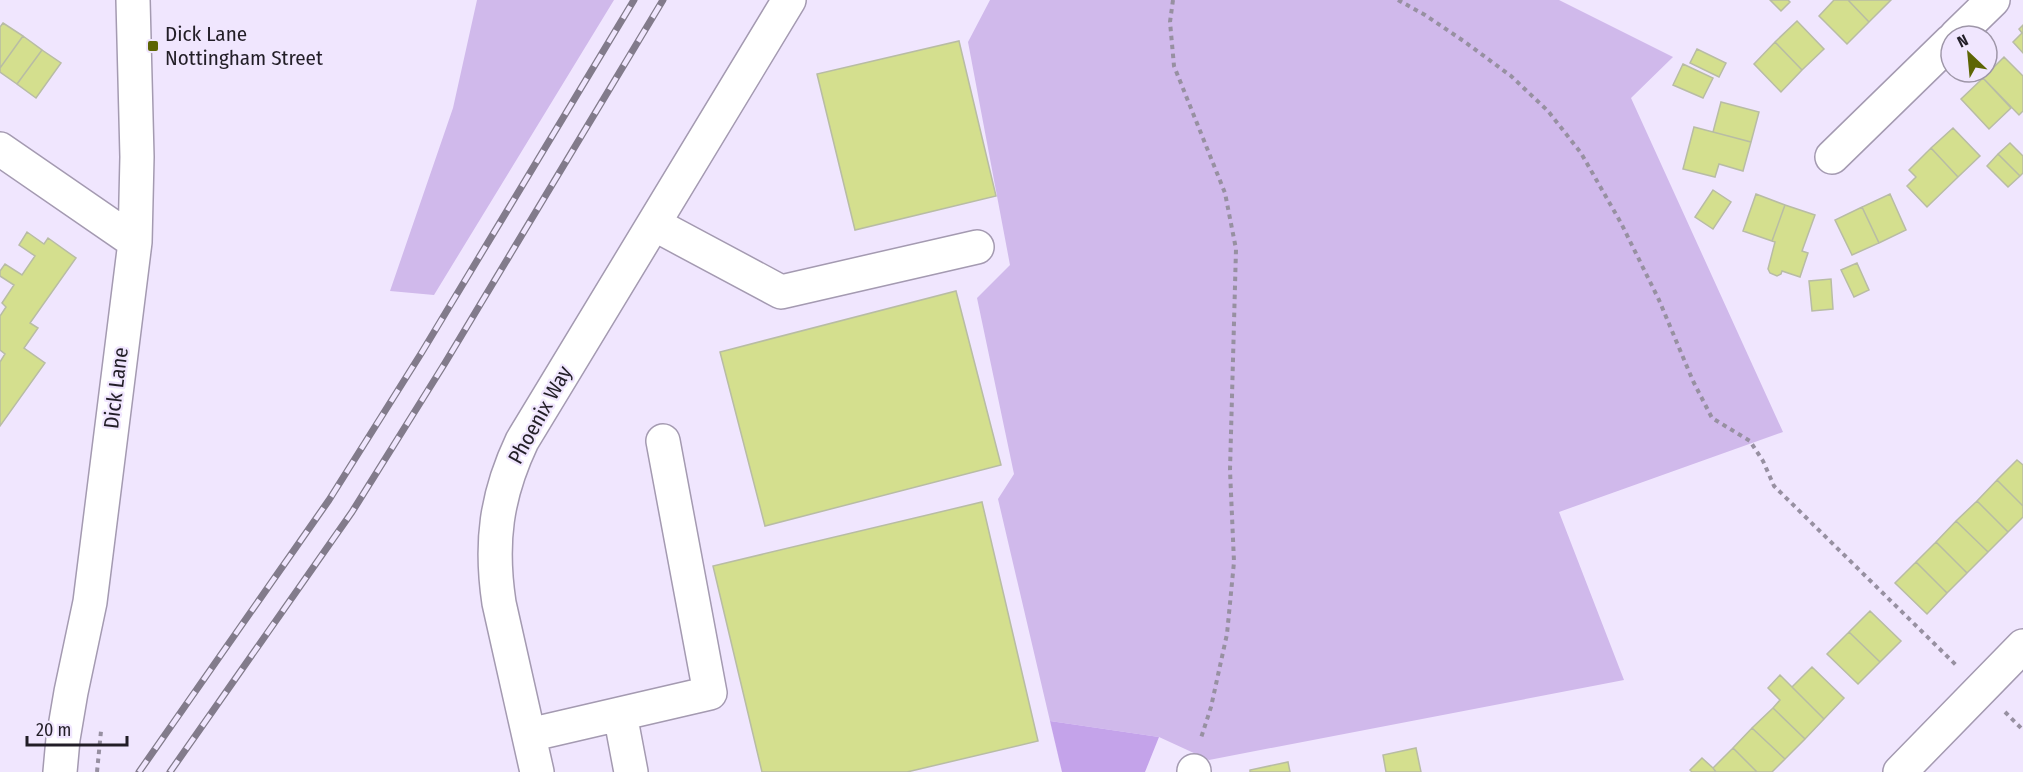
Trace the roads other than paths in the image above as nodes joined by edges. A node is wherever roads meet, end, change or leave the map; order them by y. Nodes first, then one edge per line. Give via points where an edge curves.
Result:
1 (133, 0) edge
2 (789, 0) edge
3 (1993, 0) edge
4 (1968, 24) edge
5 (1939, 53) edge
6 (0, 149) edge
7 (1832, 157) dead end
8 (654, 224) junction
9 (135, 242) junction
10 (977, 247) dead end
11 (663, 441) dead end
12 (2023, 646) edge
13 (620, 714) junction
14 (529, 735) junction
15 (60, 772) edge
16 (537, 772) edge
17 (631, 772) edge
18 (1900, 772) edge

1 - 9 street, Dick Lane
2 - 8 street, Phoenix Way
3 - 4 street
5 - 7 street
6 - 9 street
8 - 10 street via 781,292
8 - 14 street, Phoenix Way via 522,441 502,493 495,575
9 - 15 street, Dick Lane via 90,602
11 - 13 street via 710,693
12 - 18 street
13 - 14 street
13 - 17 street
14 - 16 street, Phoenix Way

